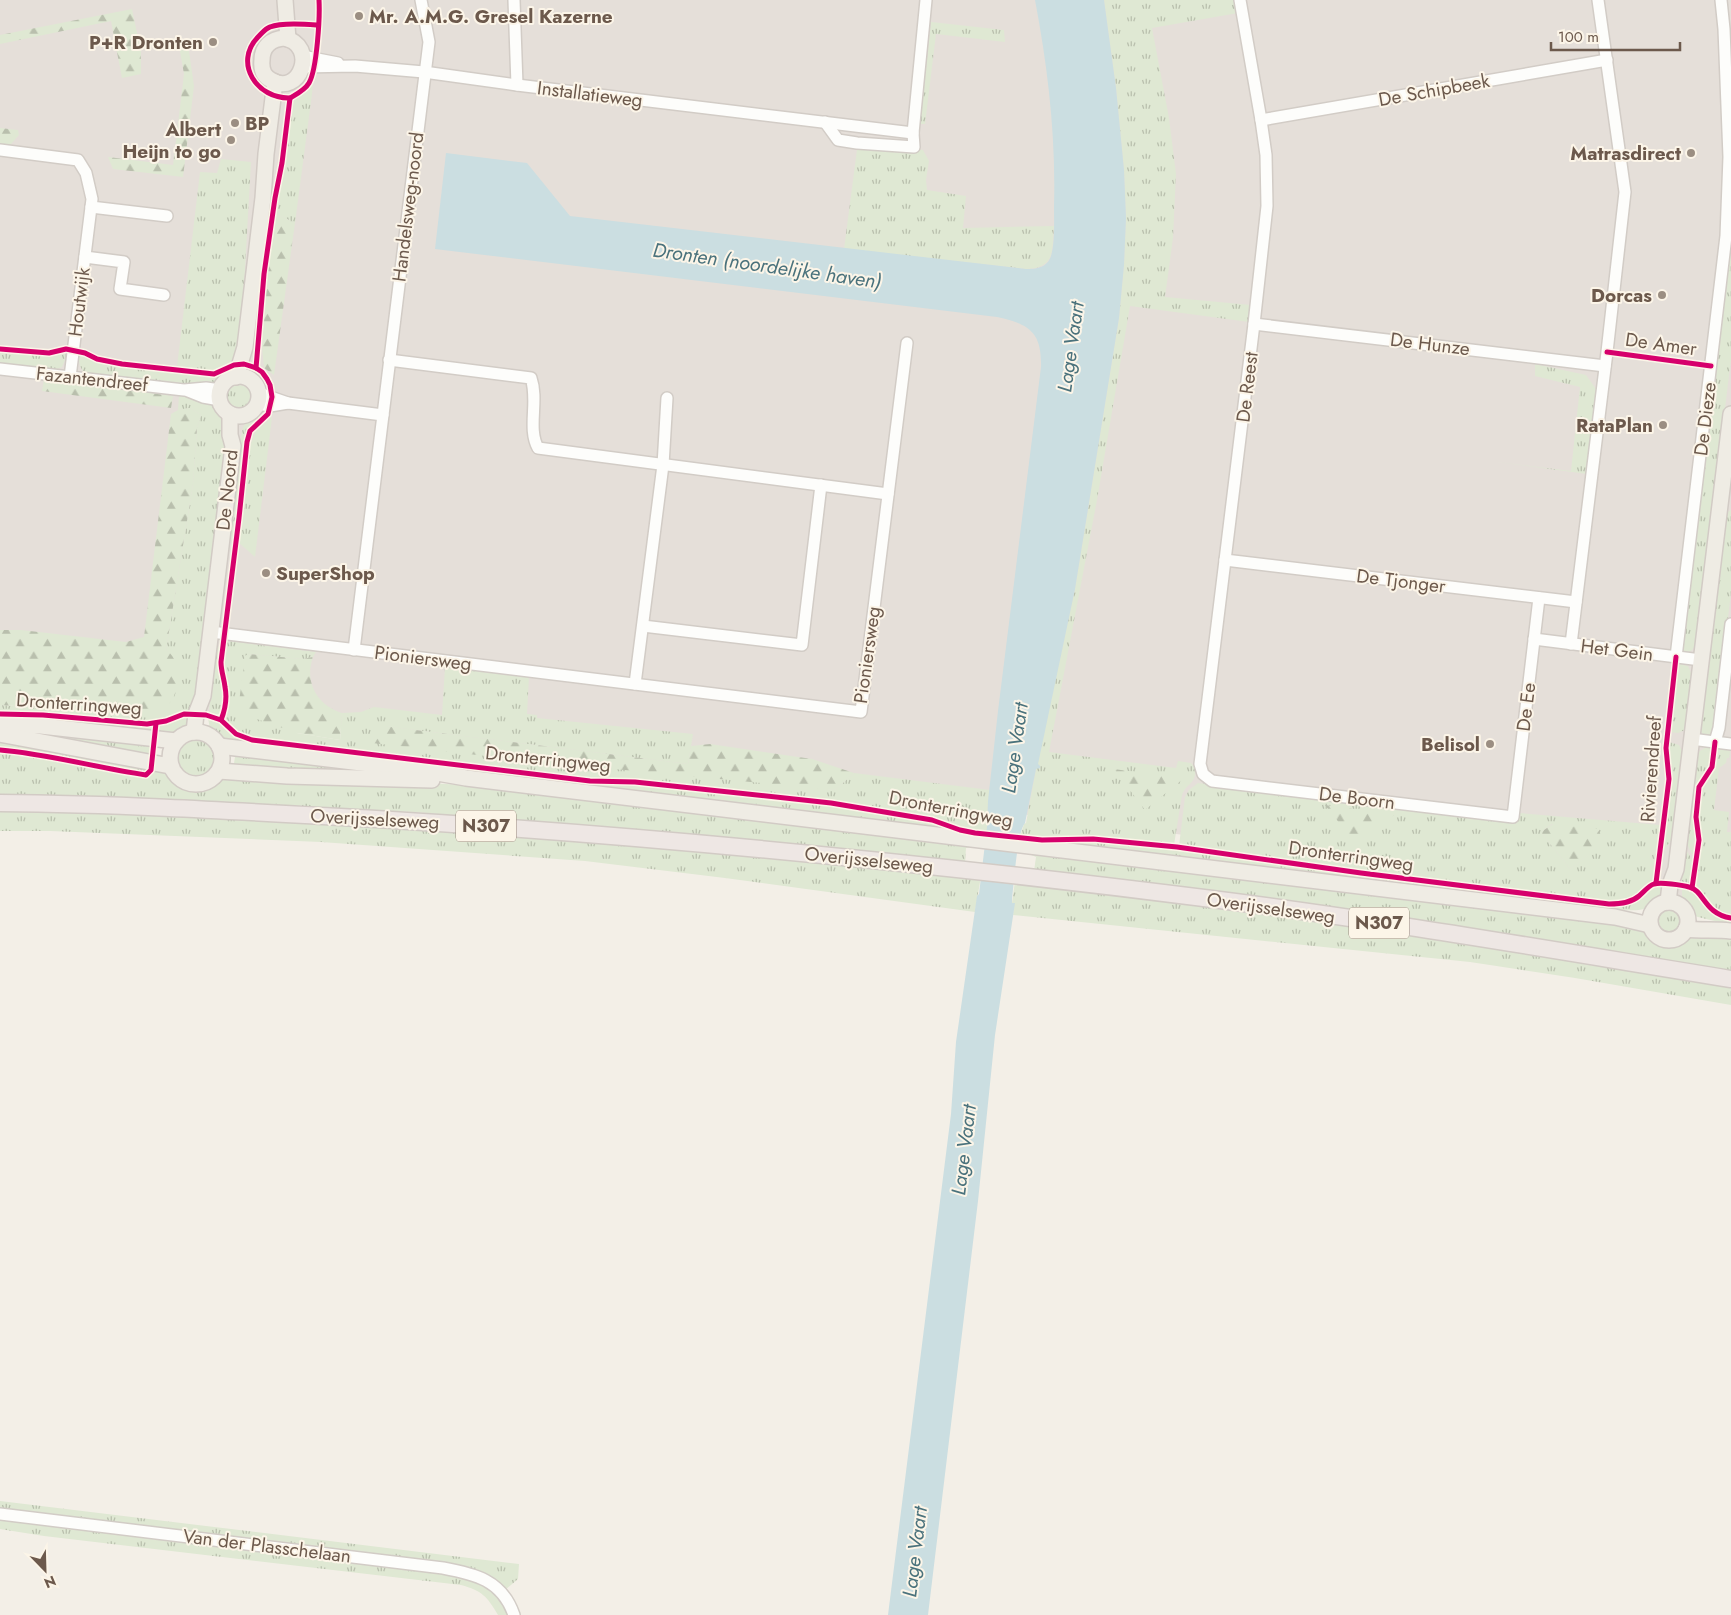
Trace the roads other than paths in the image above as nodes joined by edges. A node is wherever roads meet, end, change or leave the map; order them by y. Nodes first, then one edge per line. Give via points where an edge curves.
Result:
1 (277, 0) edge
2 (285, 0) edge
3 (421, 0) edge
4 (514, 0) edge
5 (926, 0) edge
6 (1240, 0) edge
7 (1598, 0) edge
8 (1721, 0) edge
9 (283, 39) junction
10 (1607, 60) junction
11 (302, 62) junction
12 (424, 72) junction
13 (279, 83) junction
14 (517, 85) junction
15 (1261, 120) junction
16 (825, 122) junction
17 (914, 133) junction
18 (0, 150) edge
19 (91, 207) junction
20 (167, 216) dead end
21 (85, 257) junction
22 (164, 295) dead end
23 (1254, 324) junction
24 (907, 343) dead end
25 (390, 360) junction
26 (1605, 366) junction
27 (0, 370) edge
28 (70, 377) junction
29 (241, 377) junction
30 (220, 395) junction
31 (667, 398) dead end
32 (258, 399) junction
33 (1731, 414) edge
34 (236, 415) junction
35 (383, 415) junction
36 (664, 465) junction
37 (821, 486) junction
38 (888, 494) junction
39 (1726, 496) edge
40 (1226, 560) junction
41 (1539, 598) junction
42 (1576, 602) junction
43 (1731, 624) edge
44 (643, 626) junction
45 (211, 632) junction
46 (1534, 640) junction
47 (1571, 644) junction
48 (354, 650) junction
49 (1676, 657) junction
50 (1701, 660) junction
51 (635, 684) junction
52 (0, 724) edge
53 (199, 733) junction
54 (0, 734) edge
55 (1691, 739) junction
56 (176, 741) junction
57 (1714, 742) junction
58 (1731, 744) edge
59 (219, 746) junction
60 (170, 766) junction
61 (219, 771) junction
62 (1202, 774) joint
63 (466, 778) junction
64 (0, 803) edge
65 (1513, 817) joint
66 (1672, 903) junction
67 (1651, 920) junction
68 (1687, 925) junction
69 (1724, 930) edge
70 (1731, 979) edge
71 (0, 1514) edge
72 (514, 1615) edge

1 - 9 main road
2 - 9 main road
3 - 12 street, Handelsweg-noord via 429,42
4 - 14 street
5 - 17 street
6 - 15 street, De Reest
7 - 10 street, De Amer
8 - 49 street, De Dieze via 1729,157 1726,236
9 - 11 main road via 297,43
9 - 13 main road via 267,44 262,60 265,75
10 - 15 street, De Schipbeek
10 - 26 street, De Amer via 1624,192
11 - 12 street, Installatieweg
11 - 13 main road via 295,80
12 - 14 street, Installatieweg
12 - 25 street, Handelsweg-noord
13 - 29 main road via 266,154 245,347 247,360
14 - 16 street, Installatieweg
15 - 23 street, De Reest via 1266,155 1267,206
16 - 17 street, Installatieweg
16 - 17 street via 838,140 857,143 914,147
18 - 19 street, Houtwijk via 78,160 86,173
19 - 20 street
19 - 21 street, Houtwijk
21 - 22 street, Houtwijk via 124,262 120,289
21 - 28 street, Houtwijk
23 - 26 street, De Hunze
23 - 40 street, De Reest
24 - 38 street, Pioniersweg
25 - 35 street, Handelsweg-noord
25 - 36 street via 531,378 535,389 534,439 538,448
26 - 42 street, De Amer
27 - 28 street, Fazantendreef
28 - 30 street, Fazantendreef via 184,390 206,388
29 - 30 main road via 225,383
29 - 32 main road via 256,386
30 - 34 main road via 224,410
31 - 36 street
32 - 34 main road via 251,412
32 - 35 street via 270,406 288,403
33 - 39 main road, Rivierendreef
34 - 45 main road, De Noord via 238,436 233,446
35 - 48 street, Handelsweg-noord
36 - 37 street
36 - 44 street
37 - 38 street
37 - 44 street via 802,645
38 - 51 street, Pioniersweg via 861,712
39 - 50 main road, Rivierendreef
40 - 41 street, De Tjonger
40 - 62 street, De Reest via 1200,764
41 - 42 street, De Tjonger
41 - 46 street, De Ee
42 - 47 street, De Amer
43 - 57 street
44 - 51 street
45 - 48 street, Pioniersweg
45 - 53 main road, De Noord via 203,696 196,714
46 - 47 street, Het Gein
46 - 65 street, De Ee
47 - 49 street, Het Gein
48 - 51 street, Pioniersweg
49 - 50 street, Het Gein
50 - 55 main road, Rivierendreef
52 - 56 main road, Dronterringweg
53 - 56 main road via 181,736
53 - 59 main road via 215,740
54 - 60 main road, Dronterringweg
55 - 57 street
55 - 66 main road, Rivierendreef via 1676,869 1678,882
56 - 60 main road via 171,748
57 - 58 street
59 - 61 main road via 222,758
59 - 63 main road, Dronterringweg
60 - 61 main road via 176,777 193,785 210,780
61 - 63 main road, Dronterringweg via 417,780
62 - 65 street, De Boorn via 1212,781
63 - 67 main road, Dronterringweg
64 - 70 highway, Overijsselseweg / N307 via 227,810 716,844 971,870 1215,900
66 - 67 main road via 1658,906
66 - 68 main road via 1684,910
67 - 68 main road via 1656,935 1666,940 1678,938
68 - 69 main road via 1705,923
71 - 72 street, Van der Plasschelaan via 471,1573 492,1583 505,1596

